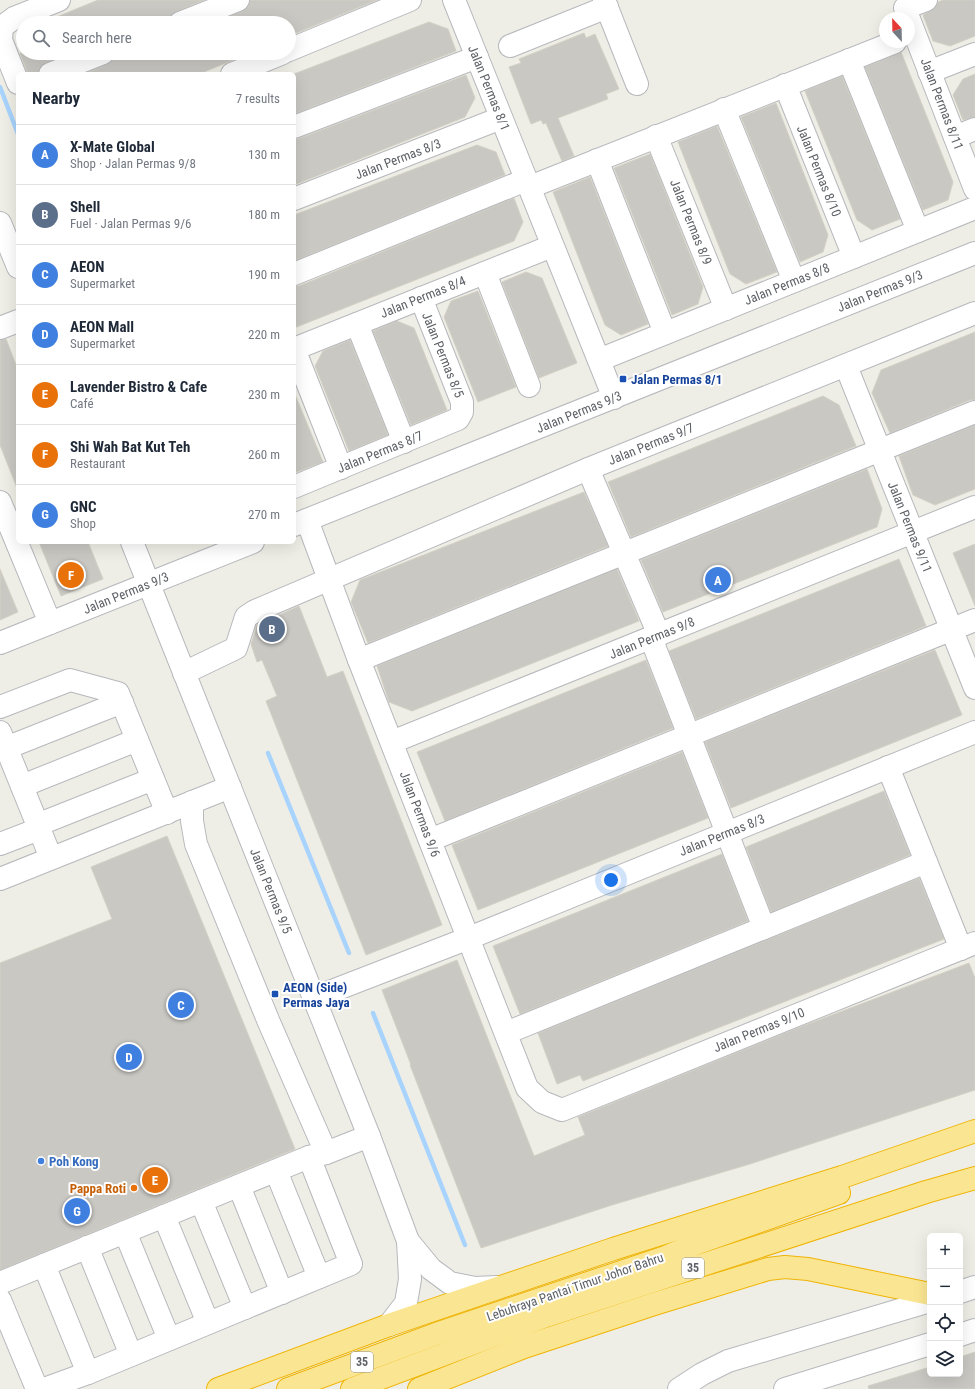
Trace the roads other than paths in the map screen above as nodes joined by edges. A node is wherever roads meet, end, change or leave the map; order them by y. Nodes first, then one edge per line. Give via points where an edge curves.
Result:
1 (59, 0) edge
2 (238, 0) edge
3 (410, 0) edge
4 (454, 0) edge
5 (926, 0) edge
6 (606, 4) edge
7 (915, 12) edge
8 (19, 16) edge
9 (198, 16) edge
10 (16, 17) edge
11 (915, 37) edge
12 (510, 46) dead end
13 (296, 47) edge
14 (880, 48) edge
15 (975, 54) edge
16 (476, 57) junction
17 (85, 60) edge
18 (266, 60) edge
19 (849, 60) junction
20 (55, 72) edge
21 (237, 72) edge
22 (929, 72) junction
23 (16, 78) edge
24 (637, 84) dead end
25 (785, 85) junction
26 (724, 109) junction
27 (501, 118) junction
28 (296, 126) edge
29 (975, 129) edge
30 (656, 136) junction
31 (955, 137) junction
32 (597, 160) junction
33 (528, 184) junction
34 (975, 189) edge
35 (296, 198) edge
36 (975, 208) edge
37 (0, 223) edge
38 (918, 231) junction
39 (552, 246) junction
40 (975, 253) edge
41 (854, 257) junction
42 (16, 262) edge
43 (296, 273) edge
44 (485, 273) junction
45 (794, 281) junction
46 (421, 298) junction
47 (726, 309) junction
48 (975, 313) edge
49 (16, 322) edge
50 (357, 324) junction
51 (0, 328) edge
52 (665, 333) junction
53 (296, 348) edge
54 (296, 354) edge
55 (599, 360) junction
56 (846, 366) junction
57 (529, 386) dead end
58 (614, 398) junction
59 (462, 412) joint
60 (975, 412) edge
61 (404, 442) junction
62 (880, 450) junction
63 (340, 468) junction
64 (588, 469) junction
65 (296, 486) edge
66 (0, 502) edge
67 (975, 507) edge
68 (301, 523) edge
69 (913, 533) junction
70 (16, 541) edge
71 (17, 544) edge
72 (133, 544) edge
73 (248, 544) edge
74 (624, 553) junction
75 (329, 580) junction
76 (149, 584) junction
77 (975, 620) edge
78 (50, 623) junction
79 (952, 630) junction
80 (655, 636) junction
81 (0, 643) edge
82 (359, 660) junction
83 (184, 673) junction
84 (975, 688) edge
85 (122, 702) junction
86 (0, 707) edge
87 (975, 732) edge
88 (689, 735) junction
89 (3, 740) edge
90 (137, 740) junction
91 (392, 742) junction
92 (888, 767) junction
93 (153, 779) junction
94 (22, 786) junction
95 (230, 787) junction
96 (179, 808) junction
97 (38, 827) junction
98 (727, 833) junction
99 (430, 840) junction
100 (1, 841) edge
101 (51, 858) junction
102 (926, 862) junction
103 (0, 879) edge
104 (764, 928) junction
105 (469, 938) junction
106 (968, 946) edge
107 (314, 998) junction
108 (506, 1033) junction
109 (542, 1102) joint
110 (975, 1131) edge
111 (369, 1136) junction
112 (975, 1147) edge
113 (318, 1155) junction
114 (276, 1171) junction
115 (975, 1178) edge
116 (239, 1186) junction
117 (201, 1201) junction
118 (164, 1216) junction
119 (125, 1232) junction
120 (408, 1240) junction
121 (87, 1247) junction
122 (44, 1265) junction
123 (319, 1277) junction
124 (0, 1283) edge
125 (504, 1286) junction
126 (975, 1287) edge
127 (963, 1291) edge
128 (282, 1293) junction
129 (927, 1293) edge
130 (0, 1300) edge
131 (927, 1302) edge
132 (245, 1308) junction
133 (208, 1323) junction
134 (389, 1325) junction
135 (975, 1330) edge
136 (963, 1334) edge
137 (169, 1339) junction
138 (927, 1345) edge
139 (132, 1355) junction
140 (414, 1365) junction
141 (88, 1373) junction
142 (37, 1389) edge
143 (44, 1389) edge
144 (218, 1389) edge
145 (288, 1389) edge
146 (352, 1389) edge
147 (366, 1389) edge
148 (419, 1389) edge
149 (679, 1389) edge
150 (785, 1389) edge

1 - 8 street
2 - 9 street
3 - 13 street
4 - 16 street, Jalan Permas 8/1
5 - 7 street
6 - 12 street
6 - 24 street
10 - 23 street via 2,27 0,40
11 - 22 street, Jalan Permas 8/11
14 - 19 street
15 - 22 street
16 - 27 street, Jalan Permas 8/1
16 - 28 street
17 - 20 street
18 - 21 street
19 - 25 street
19 - 38 street
22 - 31 street, Jalan Permas 8/11
25 - 26 street
25 - 41 street, Jalan Permas 8/10
26 - 30 street
26 - 45 street
27 - 33 street, Jalan Permas 8/1
27 - 35 street, Jalan Permas 8/3
29 - 31 street
30 - 32 street
30 - 47 street, Jalan Permas 8/9
31 - 34 street, Jalan Permas 8/11
32 - 33 street
32 - 52 street
33 - 39 street, Jalan Permas 8/1
33 - 43 street
36 - 38 street, Jalan Permas 8/8
37 - 42 street
38 - 41 street, Jalan Permas 8/8
39 - 44 street, Jalan Permas 8/4
39 - 55 street, Jalan Permas 8/1
40 - 58 street, Jalan Permas 9/3
41 - 45 street, Jalan Permas 8/8
44 - 46 street, Jalan Permas 8/4
44 - 57 street
45 - 47 street, Jalan Permas 8/8
46 - 50 street, Jalan Permas 8/4
46 - 59 street, Jalan Permas 8/5 via 462,402
47 - 52 street, Jalan Permas 8/8
48 - 56 street, Jalan Permas 9/7
49 - 51 street
50 - 53 street, Jalan Permas 8/4
50 - 61 street
52 - 55 street, Jalan Permas 8/8
54 - 63 street
55 - 58 street, Jalan Permas 8/1
56 - 62 street, Jalan Permas 9/11
56 - 64 street, Jalan Permas 9/7
58 - 68 street, Jalan Permas 9/3
59 - 61 street, Jalan Permas 8/7 via 458,419
60 - 62 street
61 - 63 street, Jalan Permas 8/7
62 - 69 street, Jalan Permas 9/11
62 - 74 street
63 - 65 street, Jalan Permas 8/7
64 - 74 street
64 - 75 street, Jalan Permas 9/7
66 - 70 street
67 - 69 street, Jalan Permas 9/8
68 - 75 street, Jalan Permas 9/6
69 - 79 street, Jalan Permas 9/11
69 - 80 street, Jalan Permas 9/8
71 - 78 street
72 - 76 street, Jalan Permas 9/5
73 - 76 street, Jalan Permas 9/3
74 - 80 street
74 - 82 street
75 - 82 street, Jalan Permas 9/6
75 - 83 street, Jalan Permas 9/7 via 270,604 246,617 236,648
76 - 78 street, Jalan Permas 9/3
76 - 83 street, Jalan Permas 9/5
77 - 79 street
78 - 81 street, Jalan Permas 9/3
79 - 84 street, Jalan Permas 9/11
79 - 88 street
80 - 88 street
80 - 91 street, Jalan Permas 9/8
82 - 91 street, Jalan Permas 9/6
83 - 95 street, Jalan Permas 9/5
85 - 86 street via 118,693 70,680
85 - 89 street
85 - 90 street
87 - 92 street, Jalan Permas 8/3
88 - 98 street
88 - 99 street
89 - 94 street
90 - 93 street
90 - 94 street
91 - 99 street, Jalan Permas 9/6
92 - 98 street, Jalan Permas 8/3
92 - 102 street
93 - 96 street
93 - 97 street
94 - 97 street
95 - 96 street
95 - 107 street, Jalan Permas 9/5
96 - 101 street
96 - 113 street via 192,821 196,844 268,1020
97 - 100 street
97 - 101 street
98 - 104 street
98 - 105 street, Jalan Permas 8/3
99 - 105 street, Jalan Permas 9/6
101 - 103 street
102 - 104 street
102 - 106 street
104 - 108 street
105 - 107 street, Jalan Permas 8/3
105 - 108 street, Jalan Permas 9/6
106 - 109 street, Jalan Permas 9/10 via 562,1110
107 - 111 street, Jalan Permas 9/5
108 - 109 street, Jalan Permas 9/6 via 527,1088
110 - 125 highway via 842,1177
111 - 113 street
111 - 120 street, Jalan Permas 9/5
112 - 145 highway, Lebuhraya Pantai Timur Johor Bahru / 35 via 698,1243 663,1258 436,1334
113 - 114 street
113 - 123 street via 351,1264
114 - 116 street
114 - 123 street
115 - 140 highway, Lebuhraya Pantai Timur Johor Bahru / 35 via 918,1194 546,1316
116 - 117 street
116 - 128 street
117 - 118 street
117 - 132 street
118 - 119 street
118 - 133 street
119 - 121 street
119 - 137 street
120 - 125 street, Jalan Permas 9/5 via 431,1269 450,1283 475,1288
120 - 134 street, Jalan Permas 9/5 via 410,1278 406,1303
121 - 122 street
121 - 139 street
122 - 124 street
122 - 141 street
123 - 128 street
125 - 134 highway
126 - 127 street
128 - 132 street
129 - 148 highway via 808,1269 768,1269 524,1347
130 - 142 street
131 - 149 street via 728,1361
132 - 133 street
133 - 137 street
134 - 144 highway
135 - 136 street
137 - 139 street
138 - 150 street
139 - 141 street
140 - 146 highway, Lebuhraya Pantai Timur Johor Bahru / 35
140 - 147 highway
141 - 143 street

